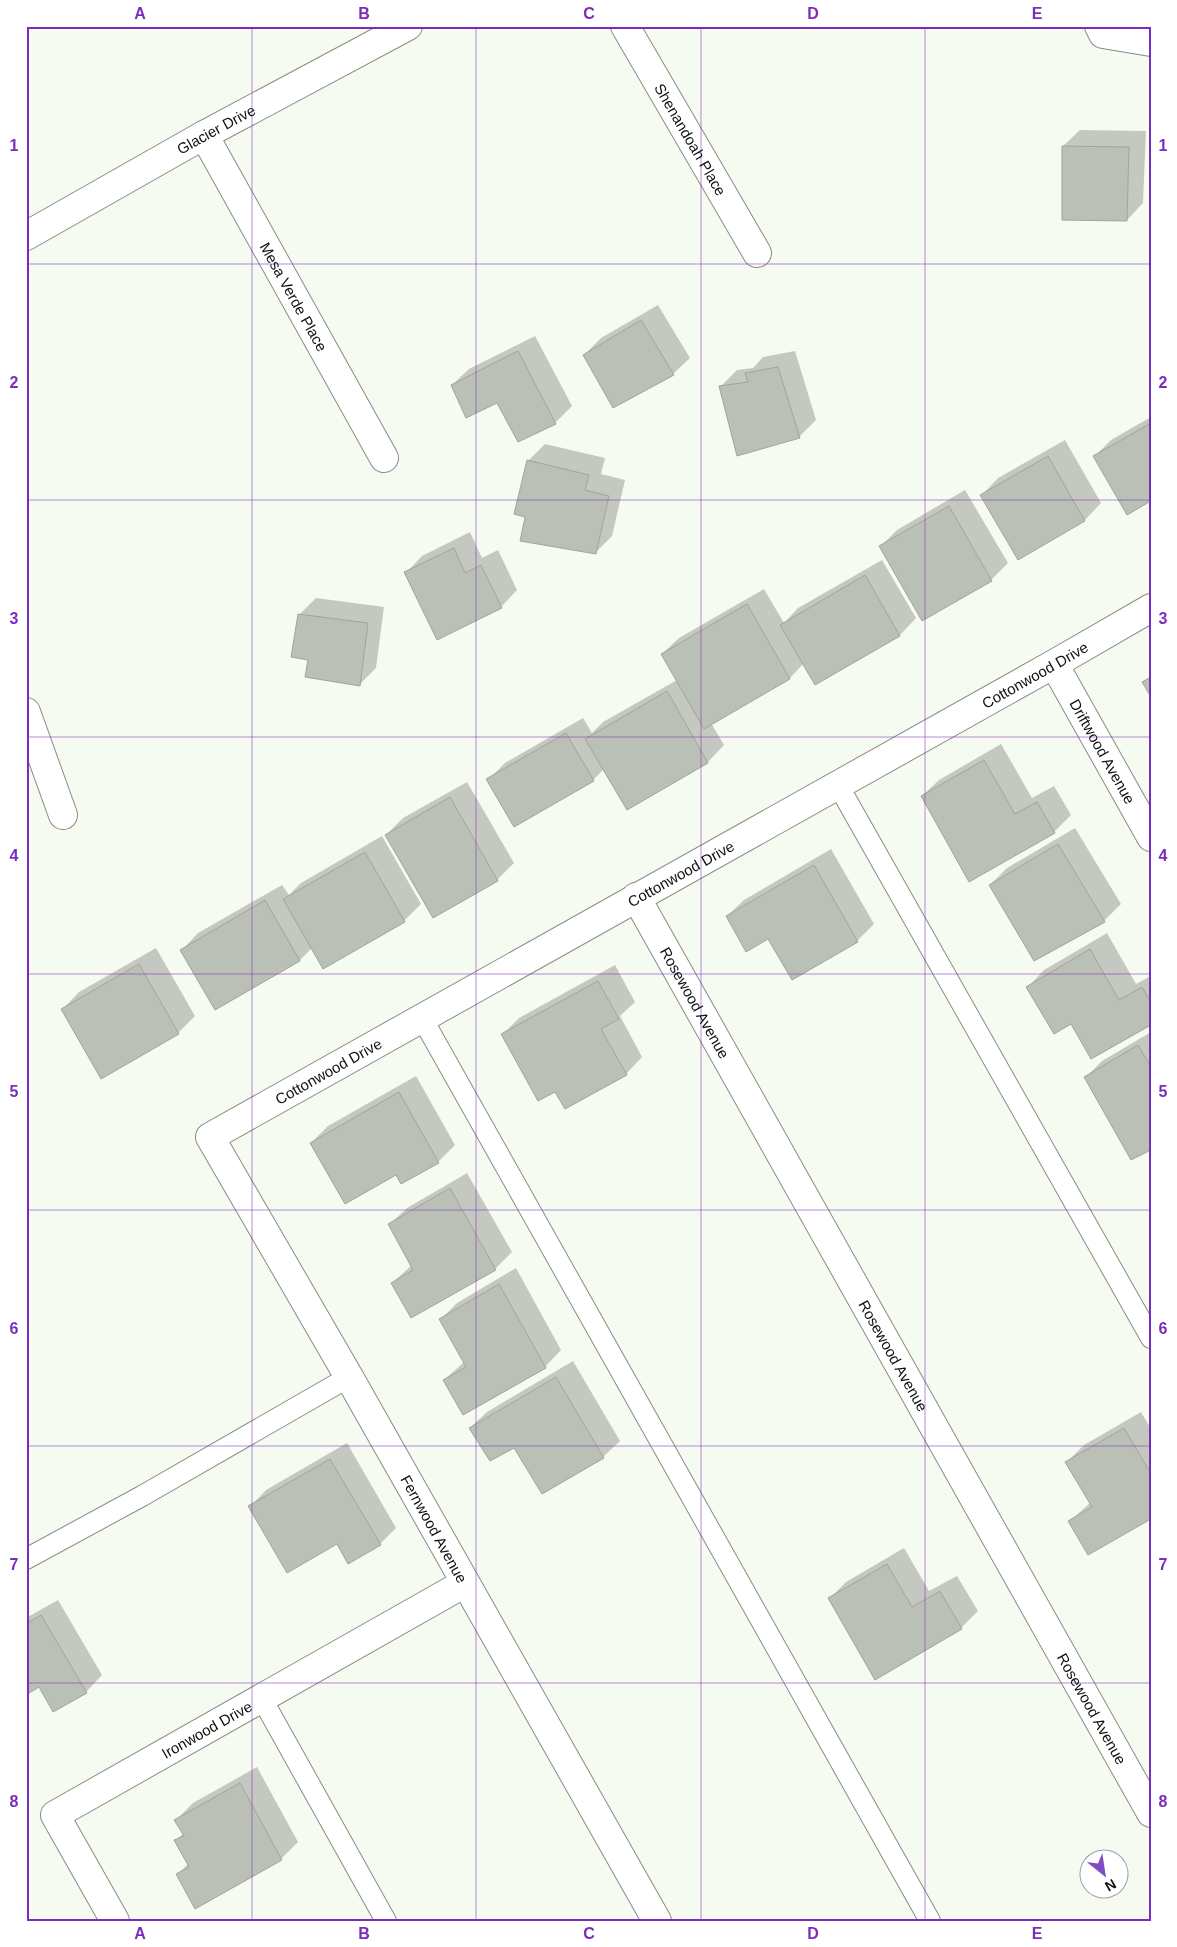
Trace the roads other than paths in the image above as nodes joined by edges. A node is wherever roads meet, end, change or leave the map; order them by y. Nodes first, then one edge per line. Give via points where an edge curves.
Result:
1 (408, 26) edge
2 (625, 26) edge
3 (1099, 26) edge
4 (1151, 42) edge
5 (204, 135) junction
6 (26, 236) edge
7 (757, 253) dead end
8 (384, 458) dead end
9 (1151, 608) edge
10 (1054, 664) junction
11 (26, 712) edge
12 (838, 785) junction
13 (63, 815) dead end
14 (1151, 837) edge
15 (636, 898) junction
16 (422, 1018) junction
17 (210, 1137) joint
18 (1151, 1338) edge
19 (349, 1377) junction
20 (26, 1559) edge
21 (465, 1583) junction
22 (261, 1697) junction
23 (1151, 1814) edge
24 (114, 1921) edge
25 (386, 1921) edge
26 (657, 1921) edge
27 (930, 1921) edge

1 - 5 street, Glacier Drive
2 - 7 street, Shenandoah Place
3 - 4 street via 1103,34
5 - 6 street, Glacier Drive
5 - 8 street, Mesa Verde Place
9 - 10 street, Cottonwood Drive
10 - 12 street, Cottonwood Drive
10 - 14 street, Driftwood Avenue
11 - 13 street
12 - 15 street, Cottonwood Drive
12 - 18 lane
15 - 16 street, Cottonwood Drive
15 - 23 street, Rosewood Avenue
16 - 17 street, Cottonwood Drive
16 - 27 lane
17 - 19 street, Fernwood Avenue
19 - 20 lane
19 - 21 street, Fernwood Avenue
21 - 22 street, Ironwood Drive
21 - 26 street, Fernwood Avenue
22 - 24 street, Ironwood Drive via 55,1815
22 - 25 lane

